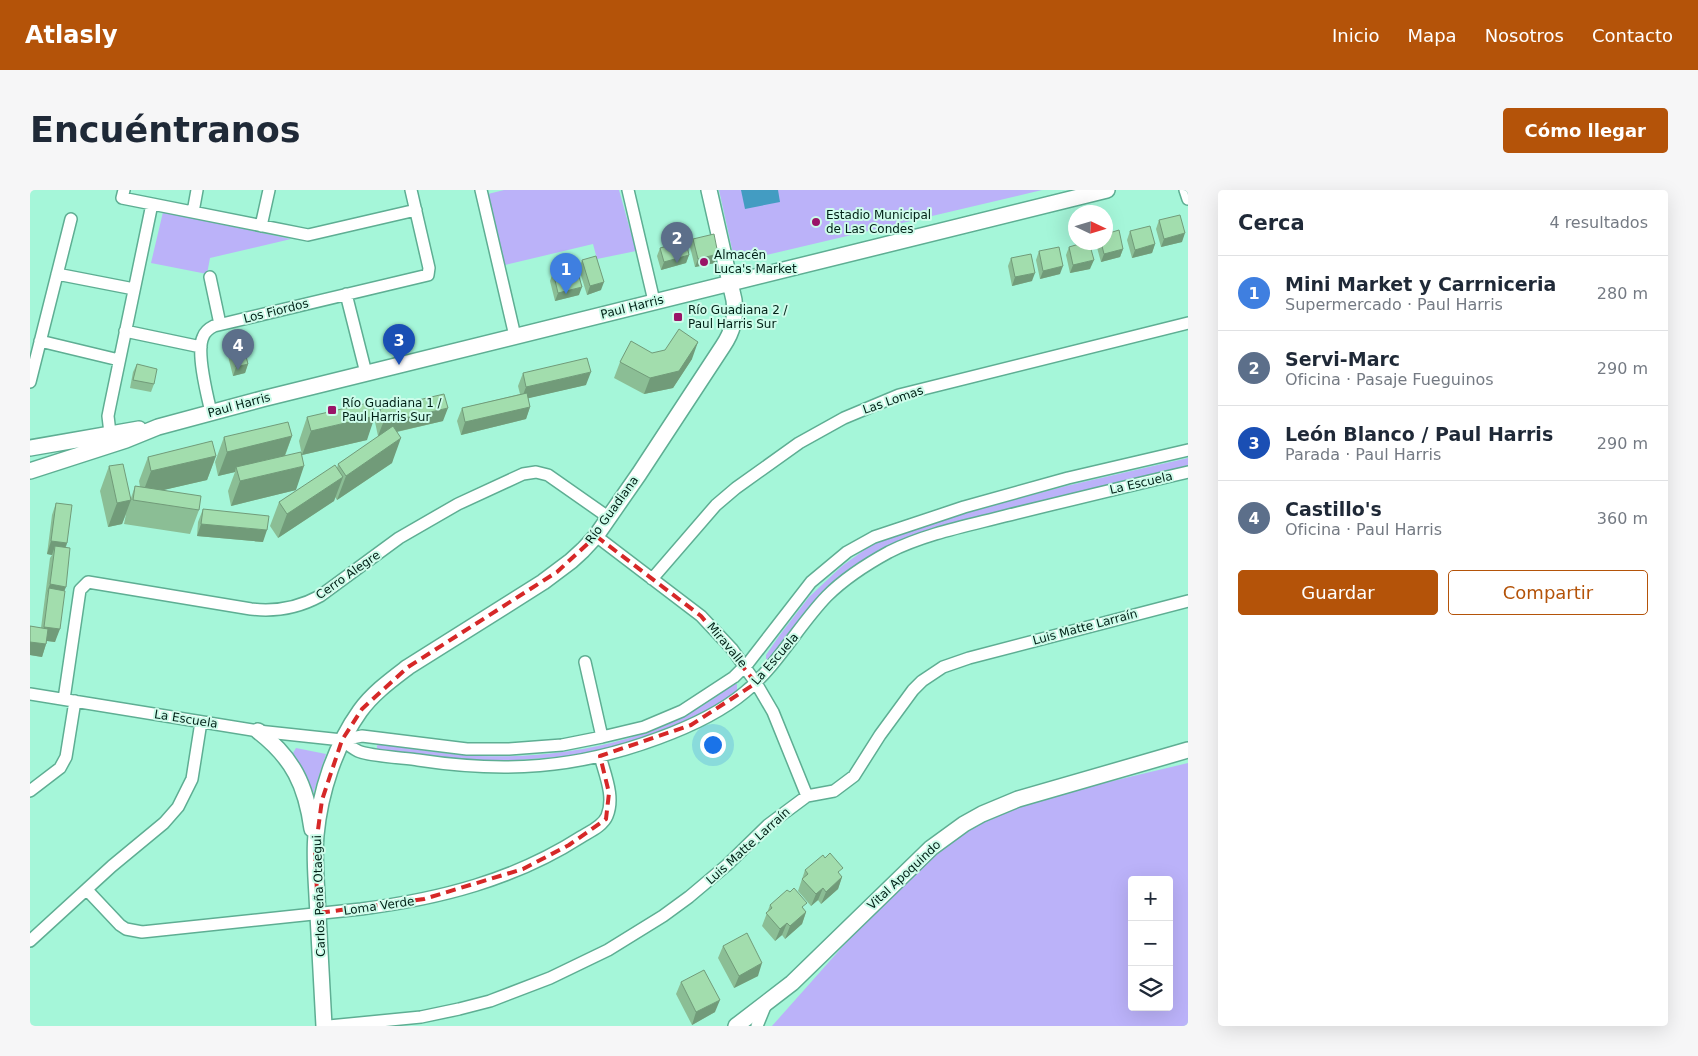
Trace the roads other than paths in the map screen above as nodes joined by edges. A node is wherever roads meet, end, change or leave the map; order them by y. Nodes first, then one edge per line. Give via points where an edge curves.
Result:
1 (198, 190) edge
2 (269, 190) edge
3 (411, 190) edge
4 (481, 190) edge
5 (628, 190) edge
6 (709, 190) edge
7 (1107, 190) edge
8 (1185, 190) edge
9 (123, 194) edge
10 (1188, 199) edge
11 (152, 204) junction
12 (416, 210) junction
13 (193, 212) junction
14 (71, 219) dead end
15 (261, 226) junction
16 (57, 274) junction
17 (210, 277) dead end
18 (731, 283) junction
19 (134, 290) junction
20 (346, 294) junction
21 (654, 302) junction
22 (1188, 323) edge
23 (220, 324) junction
24 (125, 331) junction
25 (515, 336) junction
26 (40, 342) junction
27 (201, 347) junction
28 (119, 360) junction
29 (366, 373) junction
30 (30, 382) edge
31 (211, 412) junction
32 (158, 427) junction
33 (110, 433) junction
34 (30, 448) edge
35 (1188, 450) edge
36 (30, 470) edge
37 (1188, 472) edge
38 (608, 518) junction
39 (596, 536) junction
40 (652, 579) junction
41 (1188, 601) edge
42 (585, 662) dead end
43 (745, 667) junction
44 (756, 683) junction
45 (30, 694) edge
46 (69, 700) junction
47 (201, 722) junction
48 (258, 731) junction
49 (602, 738) junction
50 (342, 740) junction
51 (1188, 750) edge
52 (600, 756) junction
53 (30, 791) edge
54 (807, 796) junction
55 (315, 852) junction
56 (87, 890) junction
57 (318, 913) junction
58 (30, 941) edge
59 (766, 1004) junction
60 (324, 1026) edge
61 (330, 1026) edge
62 (736, 1026) edge
63 (757, 1026) edge

1 - 13 street
2 - 15 street
3 - 12 street
4 - 25 street
5 - 21 street
6 - 18 street, Río Guadiana
7 - 18 street, Paul Harris
8 - 10 street
9 - 11 street
11 - 13 street
11 - 19 street
12 - 15 street via 308,235
12 - 20 street, Los Fiordos via 428,275
13 - 15 street
14 - 16 street
16 - 19 street
16 - 26 street
17 - 23 street
18 - 21 street, Paul Harris
18 - 38 street, Río Guadiana via 736,314 729,337
19 - 24 street
20 - 23 street, Los Fiordos
20 - 29 street
21 - 25 street, Paul Harris
22 - 40 street, Las Lomas via 907,393 844,418 799,443 716,504
23 - 27 street, Los Fiordos via 206,332
24 - 27 street
24 - 28 street
25 - 29 street, Paul Harris
26 - 28 street
26 - 30 street
27 - 31 street
28 - 33 street via 108,416
29 - 31 street, Paul Harris
31 - 32 street, Paul Harris
32 - 33 street, Paul Harris
32 - 36 street, Paul Harris
33 - 34 street, Paul Harris
35 - 43 street, La Escuela via 1068,478 964,507 874,537 847,552 811,582
37 - 44 street, La Escuela via 970,525 916,540 892,551 861,568 827,596
38 - 39 street, Río Guadiana
38 - 46 street, Cerro Alegre via 548,475 529,472 458,504 400,538 320,596 288,609 251,609 88,582 80,590
39 - 40 street, Miravalle
39 - 50 street, Río Guadiana via 550,577 408,666 388,682 362,709
40 - 43 street, Miravalle via 716,630
41 - 54 street, Luis Matte Larraín via 943,667 922,681 905,699 854,776 834,791
42 - 49 street
43 - 44 street, Miravalle
43 - 49 street, La Escuela via 682,711 644,727
44 - 52 street, La Escuela via 691,725
44 - 54 street, Miravalle via 773,712
45 - 46 street, La Escuela
46 - 47 street, La Escuela
46 - 53 street via 64,763
47 - 48 street, La Escuela
47 - 56 street via 192,779 178,807
48 - 50 street, La Escuela
48 - 55 street via 283,754 301,783
49 - 50 street, La Escuela via 527,749 489,750 362,736
50 - 52 street, La Escuela via 360,752 476,767 547,766
50 - 55 street, Carlos Peña Otaegui via 326,782
51 - 59 street, Vital Apoquindo via 1018,799 964,824 930,848 792,983
52 - 57 street, Loma Verde via 610,794 610,808 606,819 569,845 523,869 455,891 393,905
54 - 61 street, Luis Matte Larraín via 768,825 689,897 636,934 579,965 520,990 459,1009 421,1017
55 - 57 street, Carlos Peña Otaegui
56 - 57 street, Loma Verde via 120,925 142,932
56 - 58 street
57 - 60 street, Carlos Peña Otaegui
59 - 62 street, Vital Apoquindo
59 - 63 street

